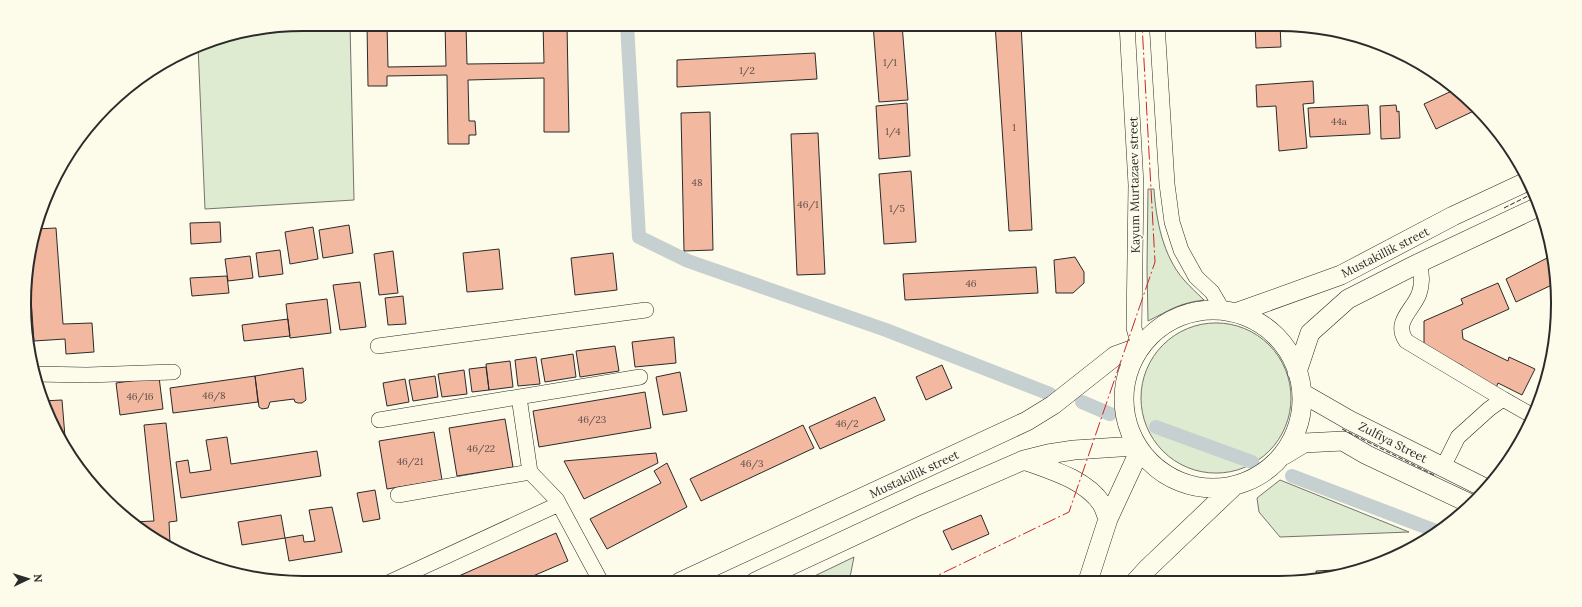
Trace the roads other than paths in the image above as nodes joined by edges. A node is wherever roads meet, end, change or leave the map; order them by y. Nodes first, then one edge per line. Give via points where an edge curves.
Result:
1 (1127, 31) edge
2 (1157, 31) edge
3 (1523, 183) edge
4 (1534, 209) edge
5 (1419, 263) junction
6 (646, 310) dead end
7 (1230, 310) junction
8 (378, 346) dead end
9 (1138, 347) junction
10 (172, 372) dead end
11 (1298, 372) junction
12 (40, 374) edge
13 (640, 377) dead end
14 (1302, 393) junction
15 (519, 397) junction
16 (1503, 398) junction
17 (1528, 413) edge
18 (378, 420) dead end
19 (1137, 449) junction
20 (1282, 455) junction
21 (1024, 460) junction
22 (1443, 467) junction
23 (530, 472) junction
24 (1480, 486) edge
25 (1233, 487) junction
26 (398, 495) dead end
27 (1465, 501) edge
28 (559, 504) junction
29 (1108, 519) junction
30 (403, 576) edge
31 (598, 576) edge
32 (693, 576) edge
33 (768, 576) edge
34 (1090, 576) edge
35 (1141, 576) edge

1 - 9 street, Kayum Murtazaev street via 1136,185 1134,328
2 - 7 street via 1167,184 1172,222 1182,250 1196,276
3 - 7 main road, Mustakillik street via 1453,216 1341,275
4 - 5 main road, Mustakillik street
5 - 11 main road, Mustakillik street via 1348,299 1310,333
5 - 16 street via 1422,272 1420,292 1405,315 1402,336 1406,341
6 - 8 street
7 - 9 main road, Mustakillik street via 1192,312 1164,323
7 - 11 main road, Mustakillik street via 1266,327 1285,347
9 - 19 main road, Mustakillik street via 1125,399 1126,420
9 - 32 main road, Mustakillik street via 1114,356 1053,405 1027,421
10 - 12 street
11 - 14 main road, Mustakillik street
13 - 15 street
14 - 20 main road, Mustakillik street via 1300,415 1294,436
14 - 22 main road, Zulfiya Street via 1349,420
15 - 18 street
15 - 23 street
16 - 17 street
16 - 22 street via 1458,437
19 - 21 main road via 1068,451
19 - 25 main road, Mustakillik street via 1171,479 1202,488
19 - 29 main road
20 - 25 main road, Mustakillik street via 1261,477
20 - 27 main road, Zulfiya Street via 1304,443 1343,442
21 - 29 main road via 1082,485 1103,505
21 - 33 main road
22 - 24 main road, Zulfiya Street
23 - 26 street
23 - 28 street
25 - 35 main road
28 - 30 street
28 - 31 street
29 - 34 main road

